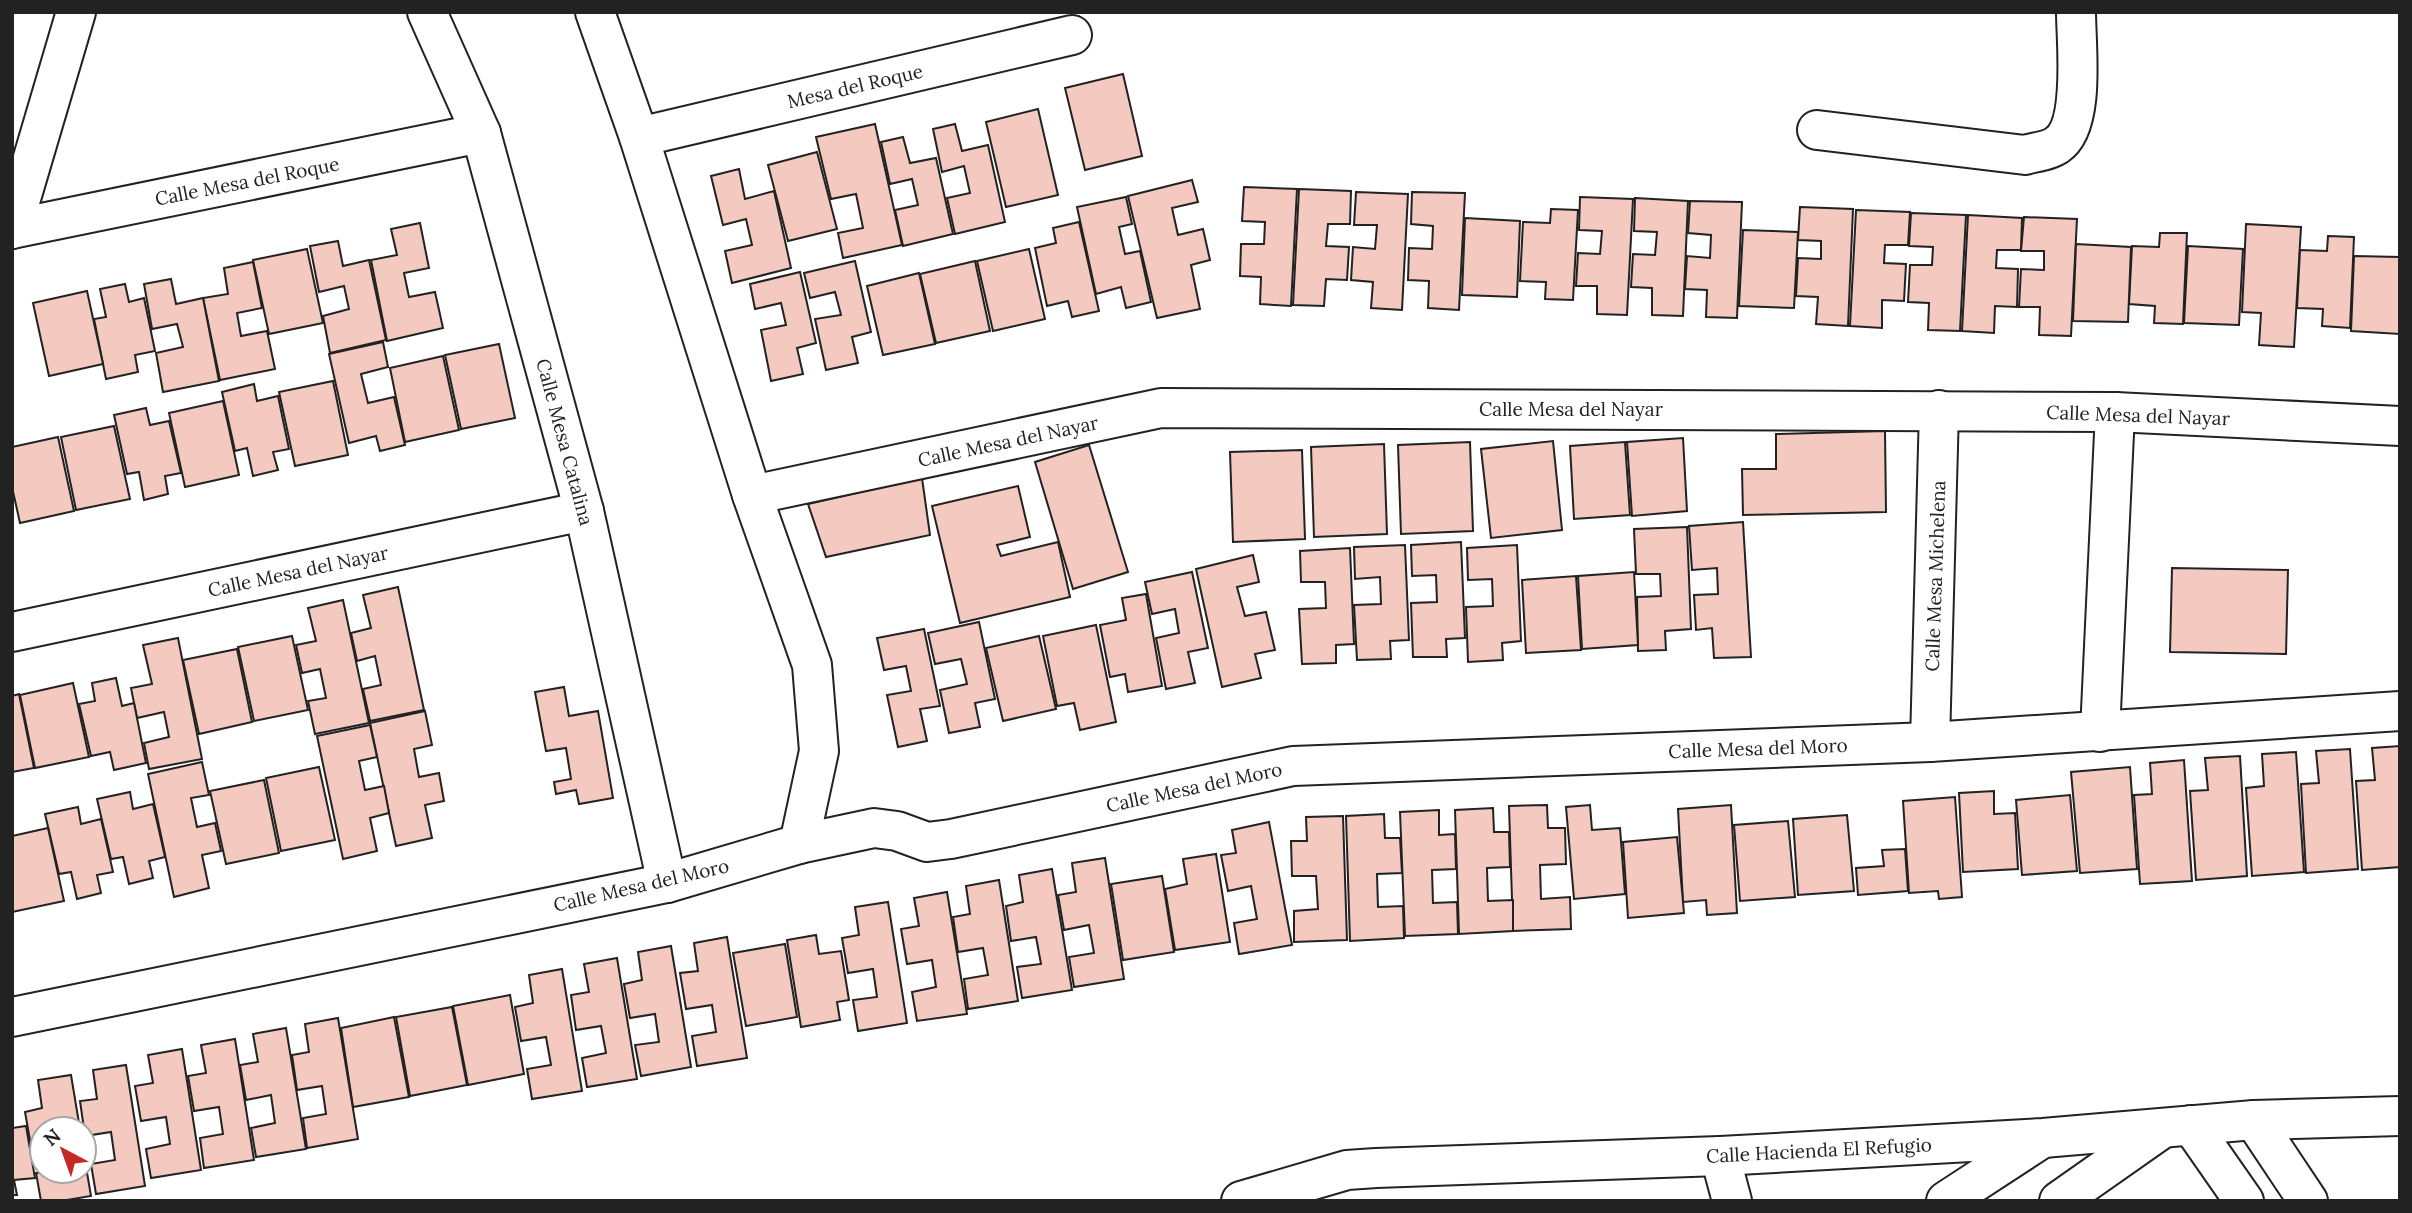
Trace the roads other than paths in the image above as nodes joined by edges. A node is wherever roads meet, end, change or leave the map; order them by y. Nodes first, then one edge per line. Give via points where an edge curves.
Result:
1 (76, 12) edge
2 (427, 12) edge
3 (595, 12) edge
4 (2076, 12) edge
5 (1072, 35) dead end
6 (1817, 130) dead end
7 (481, 133) junction
8 (639, 137) junction
9 (12, 229) edge
10 (1939, 410) junction
11 (2115, 412) junction
12 (2400, 426) edge
13 (752, 495) junction
14 (584, 510) junction
15 (12, 632) edge
16 (2400, 711) edge
17 (2100, 732) junction
18 (1930, 742) junction
19 (799, 844) junction
20 (667, 883) junction
21 (12, 1017) edge
22 (2400, 1116) edge
23 (2254, 1121) junction
24 (2179, 1125) junction
25 (2043, 1138) junction
26 (1720, 1156) junction
27 (1241, 1201) edge
28 (1732, 1201) edge
29 (1946, 1201) edge
30 (2059, 1201) edge
31 (2244, 1201) edge
32 (2308, 1201) edge

1 - 9 street
2 - 7 street, Calle Mesa Catalina
3 - 8 street
4 - 6 street via 2072,127 2057,145 2025,155
5 - 8 street, Mesa del Roque
7 - 9 street, Calle Mesa del Roque
7 - 14 street, Calle Mesa Catalina
8 - 13 street
10 - 11 street, Calle Mesa del Nayar
10 - 13 street, Calle Mesa del Nayar via 1161,408
10 - 18 street, Calle Mesa Michelena
11 - 12 street, Calle Mesa del Nayar
11 - 17 street
13 - 19 street via 812,665 820,751
14 - 15 street, Calle Mesa del Nayar
14 - 20 street, Calle Mesa Catalina
16 - 17 street, Calle Mesa del Moro
17 - 18 street, Calle Mesa del Moro
18 - 19 street, Calle Mesa del Moro via 1293,766 951,839 927,842 874,828
19 - 20 street, Calle Mesa del Moro
20 - 21 street, Calle Mesa del Moro
22 - 23 street, Calle Hacienda El Refugio
23 - 24 street, Calle Hacienda El Refugio
23 - 32 street
24 - 25 street, Calle Hacienda El Refugio
24 - 30 street
24 - 31 street
25 - 26 street, Calle Hacienda El Refugio
25 - 29 street
26 - 27 street, Calle Hacienda El Refugio via 1347,1170
26 - 28 street

